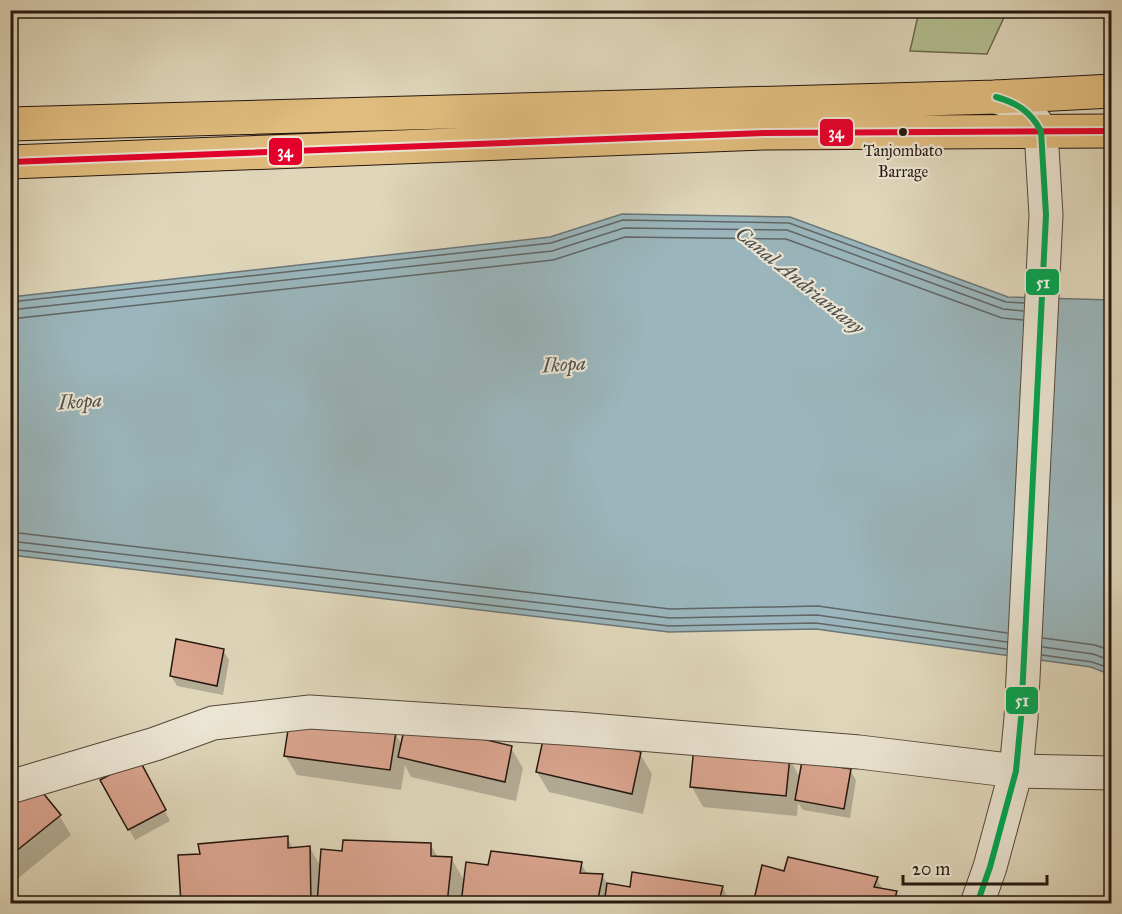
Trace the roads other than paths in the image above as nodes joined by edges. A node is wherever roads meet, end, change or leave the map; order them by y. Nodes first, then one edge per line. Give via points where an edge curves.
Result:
1 (1112, 91) edge
2 (996, 96) junction
3 (10, 124) edge
4 (1041, 131) junction
5 (1112, 131) edge
6 (10, 162) edge
7 (1016, 771) junction
8 (1112, 773) edge
9 (10, 787) edge
10 (977, 903) edge

1 - 2 main road
2 - 3 main road
2 - 4 street via 1023,108
4 - 5 main road
4 - 6 main road via 764,133
4 - 7 street via 1046,215
7 - 8 street
7 - 9 street via 859,752 310,712 213,723
7 - 10 street

